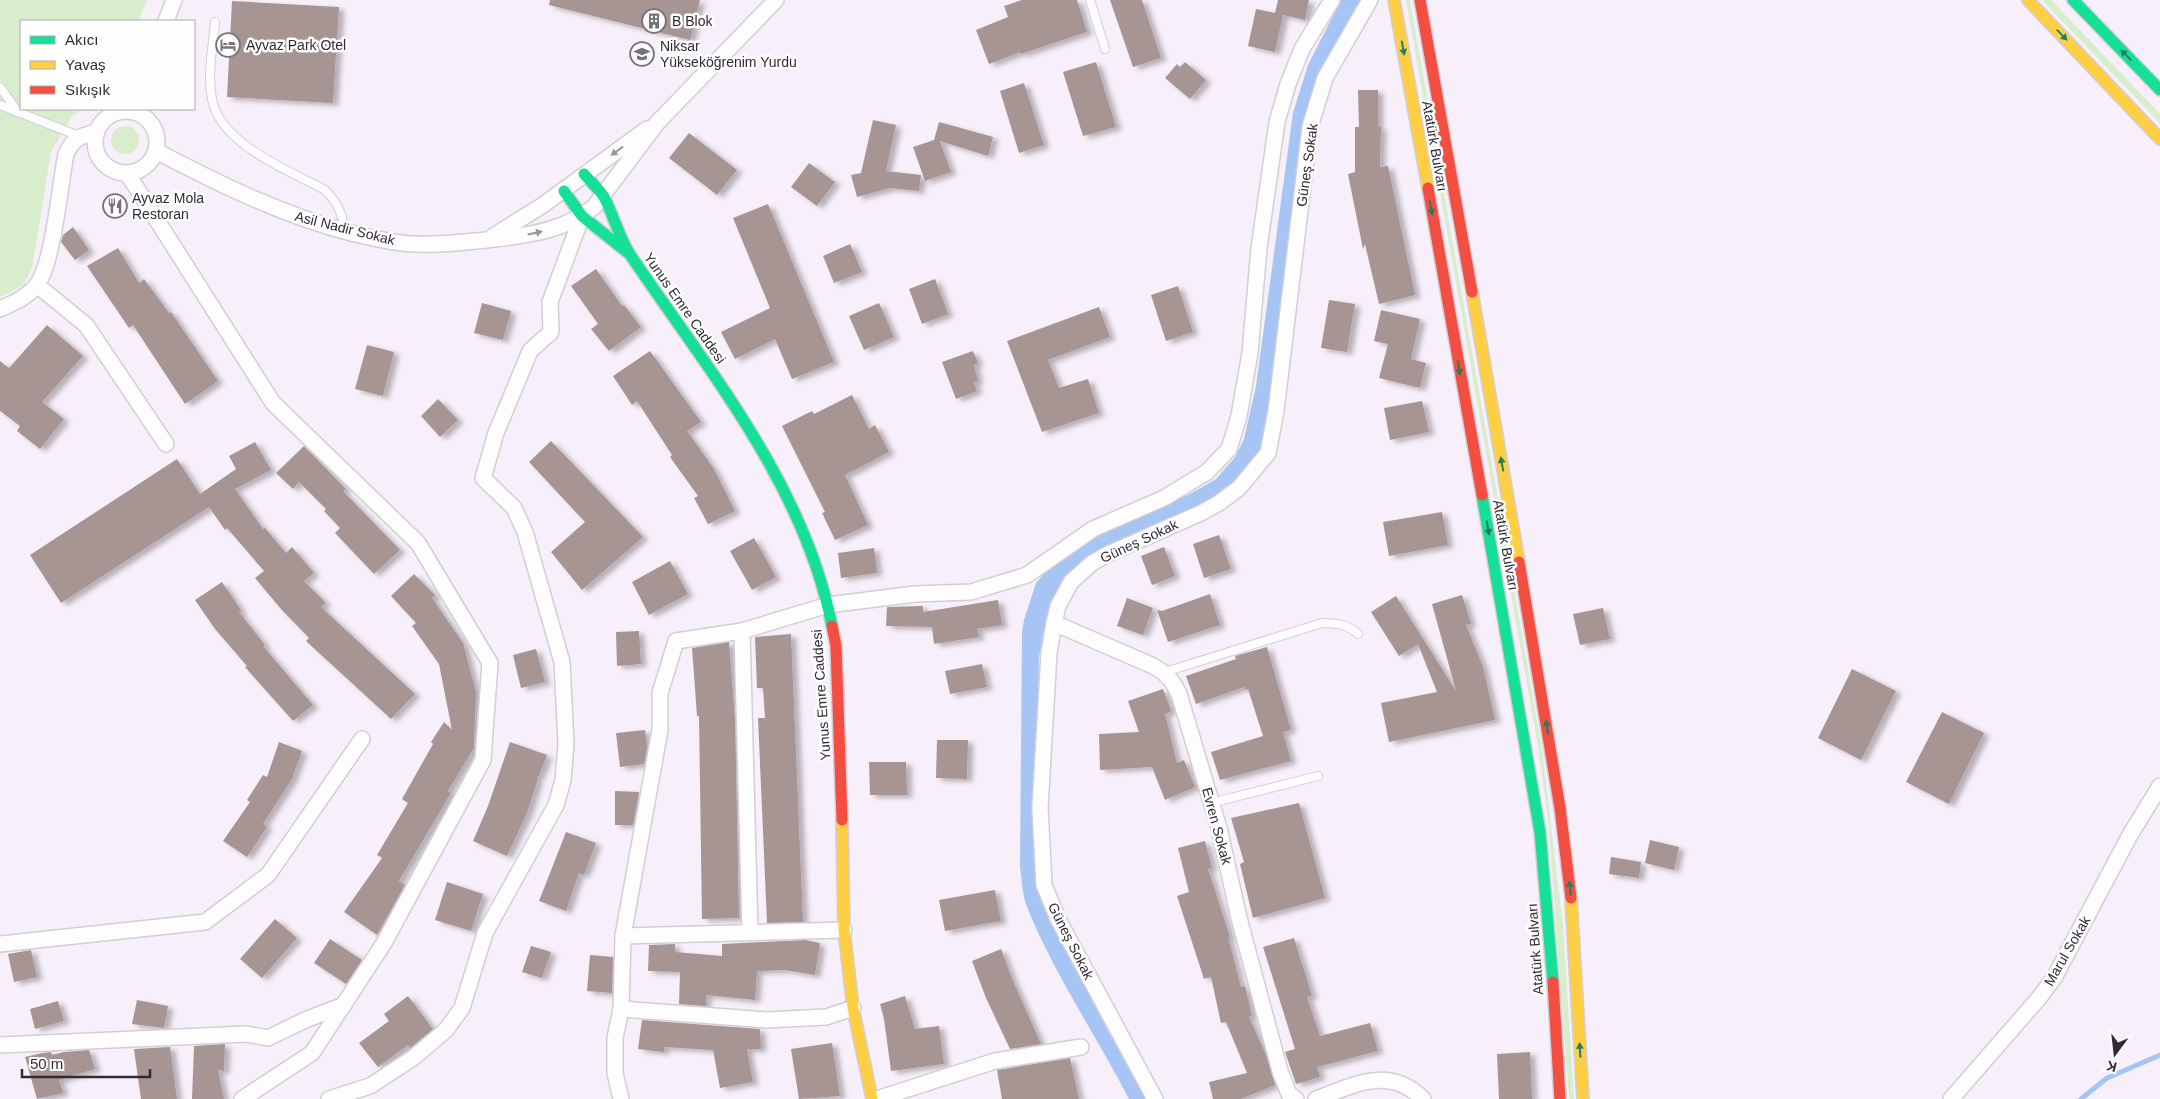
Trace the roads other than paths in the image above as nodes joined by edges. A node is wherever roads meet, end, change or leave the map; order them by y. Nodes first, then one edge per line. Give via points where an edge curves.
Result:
1 (174, 0) edge
2 (776, 0) edge
3 (1090, 0) edge
4 (1332, 0) edge
5 (1370, 0) edge
6 (1394, 0) edge
7 (1420, 0) edge
8 (2028, 0) edge
9 (2074, 0) edge
10 (166, 20) edge
11 (215, 22) dead end
12 (1105, 49) dead end
13 (0, 87) edge
14 (2160, 90) edge
15 (0, 105) edge
16 (131, 110) edge
17 (18, 112) junction
18 (657, 123) junction
19 (96, 132) junction
20 (79, 136) junction
21 (2160, 139) edge
22 (156, 151) junction
23 (127, 173) junction
24 (584, 174) junction
25 (564, 191) junction
26 (603, 196) junction
27 (582, 216) junction
28 (345, 231) junction
29 (487, 240) junction
30 (628, 252) junction
31 (37, 285) junction
32 (0, 309) edge
33 (166, 444) dead end
34 (828, 605) junction
35 (1054, 623) junction
36 (742, 630) junction
37 (1358, 634) dead end
38 (1165, 672) junction
39 (362, 739) dead end
40 (1318, 776) dead end
41 (2160, 786) edge
42 (1211, 803) junction
43 (844, 930) junction
44 (750, 931) junction
45 (623, 936) junction
46 (0, 944) edge
47 (344, 1005) junction
48 (853, 1008) junction
49 (621, 1009) junction
50 (0, 1045) edge
51 (1081, 1047) dead end
52 (242, 1099) edge
53 (329, 1099) edge
54 (621, 1099) edge
55 (872, 1099) edge
56 (877, 1099) edge
57 (1155, 1099) edge
58 (1296, 1099) edge
59 (1316, 1099) edge
60 (1423, 1099) edge
61 (1560, 1099) edge
62 (1583, 1099) edge
63 (1951, 1099) edge

1 - 10 street
2 - 18 street, Asil Nadir Sokak
3 - 12 lane
4 - 34 street via 1302,49 1277,122 1259,248 1250,354 1239,416 1229,449 1207,472 1164,498 1093,529 1027,575 971,592 915,594
5 - 35 street, Güneş Sokak via 1325,78 1310,126 1276,411 1268,453 1239,488 1219,504 1108,554 1081,572 1063,594
6 -> 61 main road, Atatürk Bulvarı via 1540,832
62 -> 7 main road, Atatürk Bulvarı via 1571,894 1561,816 1506,483
8 -> 21 main road
14 -> 9 main road
11 - 28 lane via 210,83 217,117 224,128 244,144 325,190 342,212
13 - 17 lane
15 - 17 lane
16 - 19 street via 110,116
16 - 22 street via 149,122 155,131
17 - 20 lane
18 -> 24 street, Asil Nadir Sokak
18 - 26 street, Asil Nadir Sokak
19 - 20 street
19 - 23 street via 96,153 101,161 108,168
20 - 31 street via 66,154 47,263
22 - 23 street via 145,167
22 - 28 street, Asil Nadir Sokak via 209,179 302,220
23 - 47 street via 273,403 418,543 490,662 483,760 384,943
24 - 25 street, Asil Nadir Sokak
24 - 26 main road, Yunus Emre Caddesi
25 - 27 main road, Yunus Emre Caddesi
25 - 29 street, Asil Nadir Sokak
26 - 27 street, Asil Nadir Sokak
26 - 30 main road, Yunus Emre Caddesi
29 -> 27 street, Asil Nadir Sokak via 554,229
27 - 30 main road, Yunus Emre Caddesi
27 - 53 street via 550,302 551,332 530,351 496,433 482,478 514,508 525,532 562,662 566,744 563,780 556,805 485,933 462,1008 446,1030 413,1058 370,1086
28 - 29 street, Asil Nadir Sokak via 415,244
30 - 34 main road, Yunus Emre Caddesi via 781,482 815,560
31 - 32 street via 22,299
31 - 33 street via 86,325
34 - 36 street
34 - 43 main road, Yunus Emre Caddesi via 836,646 840,710
35 - 38 street
35 - 57 street, Güneş Sokak via 1049,653 1040,808 1044,885
36 - 44 street
36 - 45 street via 676,641 660,692 660,730
37 - 38 lane via 1337,623 1322,624
38 - 42 street, Evren Sokak via 1179,694
39 - 46 street via 268,875 205,922
40 - 42 lane
41 - 63 street, Marul Sokak via 2130,835 2054,978
42 - 58 street, Evren Sokak via 1280,1071 1289,1094
43 - 44 street
43 - 48 main road, Yunus Emre Caddesi
44 - 45 street
45 - 49 street
47 - 50 street via 268,1038 246,1034
47 - 52 street via 312,1053
48 - 49 street via 826,1018 767,1020
48 - 55 main road, Yunus Emre Caddesi
49 - 54 street via 614,1038 615,1072
51 - 56 street via 995,1061
59 - 60 street via 1379,1080 1390,1080 1413,1089

